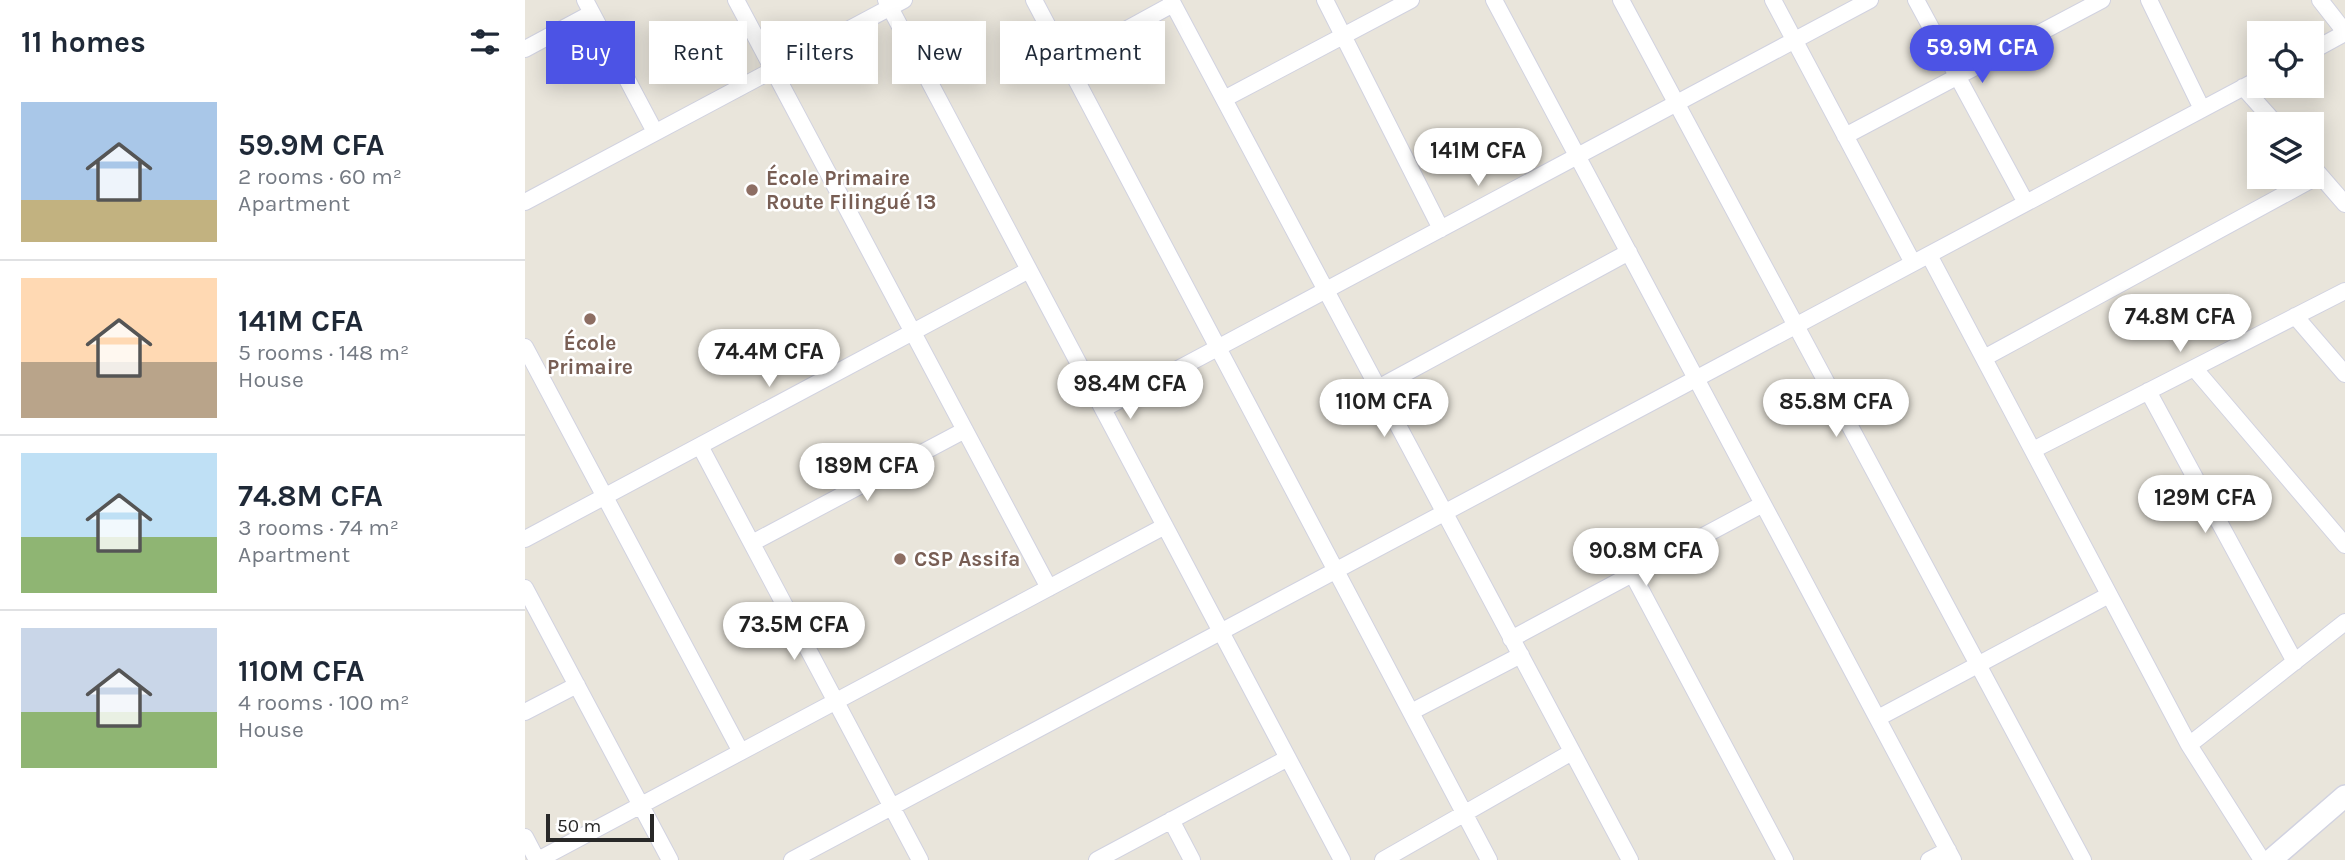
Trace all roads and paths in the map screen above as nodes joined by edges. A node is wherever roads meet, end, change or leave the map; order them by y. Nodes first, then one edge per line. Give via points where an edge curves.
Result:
1 (736, 0) edge
2 (1034, 0) edge
3 (1325, 0) edge
4 (1411, 0) edge
5 (1494, 0) edge
6 (1621, 0) edge
7 (1773, 0) edge
8 (1870, 0) edge
9 (1916, 0) edge
10 (2102, 0) edge
11 (2148, 0) edge
12 (2320, 0) edge
13 (893, 2) edge
14 (1172, 2) edge
15 (589, 7) edge
16 (859, 21) edge
17 (1045, 21) edge
18 (1139, 21) edge
19 (2345, 32) edge
20 (1344, 35) junction
21 (1794, 40) junction
22 (2324, 44) edge
23 (761, 47) edge
24 (525, 49) edge
25 (761, 76) edge
26 (1957, 77) junction
27 (780, 84) edge
28 (1079, 84) edge
29 (2247, 85) edge
30 (2243, 87) junction
31 (1224, 99) junction
32 (1676, 103) junction
33 (2202, 110) junction
34 (2265, 112) edge
35 (655, 132) junction
36 (1845, 136) junction
37 (1577, 156) junction
38 (2324, 180) edge
39 (2284, 189) edge
40 (525, 202) edge
41 (2026, 203) junction
42 (2345, 204) edge
43 (1441, 229) junction
44 (1629, 252) junction
45 (1929, 255) junction
46 (1913, 263) junction
47 (1030, 270) junction
48 (1325, 290) junction
49 (2345, 291) edge
50 (2295, 316) junction
51 (1795, 326) junction
52 (913, 333) junction
53 (525, 347) edge
54 (1218, 348) junction
55 (1984, 358) junction
56 (2194, 368) junction
57 (2345, 374) edge
58 (1696, 379) junction
59 (1378, 388) junction
60 (2148, 391) junction
61 (1103, 409) junction
62 (965, 430) junction
63 (700, 446) junction
64 (2033, 450) junction
65 (605, 497) junction
66 (1763, 504) junction
67 (1444, 513) junction
68 (1165, 526) junction
69 (525, 539) edge
70 (752, 543) junction
71 (2345, 545) edge
72 (1336, 570) junction
73 (1633, 575) junction
74 (525, 588) edge
75 (1049, 588) junction
76 (2109, 595) junction
77 (2345, 622) edge
78 (1221, 632) junction
79 (1511, 639) junction
80 (1521, 655) junction
81 (2295, 662) junction
82 (1978, 665) junction
83 (577, 685) junction
84 (836, 702) junction
85 (525, 712) edge
86 (1411, 712) junction
87 (1878, 718) junction
88 (2189, 745) junction
89 (741, 752) junction
90 (1572, 752) junction
91 (1288, 758) junction
92 (2345, 796) edge
93 (641, 806) junction
94 (892, 807) junction
95 (1465, 814) junction
96 (1171, 820) junction
97 (525, 837) edge
98 (1951, 855) edge
99 (538, 860) edge
100 (670, 860) edge
101 (792, 860) edge
102 (921, 860) edge
103 (1097, 860) edge
104 (1192, 860) edge
105 (1342, 860) edge
106 (1383, 860) edge
107 (1489, 860) edge
108 (1630, 860) edge
109 (1785, 860) edge
110 (1929, 860) edge
111 (2083, 860) edge
112 (2262, 860) edge
113 (2271, 860) edge

1 - 23 street
2 - 17 street
3 - 20 street
4 - 20 street
5 - 37 street
6 - 32 street
7 - 21 street
8 - 21 street
9 - 26 street
10 - 26 street
11 - 33 street
12 - 19 street
13 - 16 street
13 - 47 street
14 - 18 street
14 - 31 street
15 - 24 street
15 - 35 street
19 - 22 street
20 - 31 street
20 - 43 street
21 - 32 street
21 - 36 street
25 - 35 street
26 - 36 street
26 - 41 street
27 - 52 street
28 - 54 street
29 - 30 street
30 - 33 street
30 - 34 street
31 - 48 street
32 - 37 street
32 - 51 street
33 - 41 street
35 - 40 street
36 - 46 street
37 - 43 street
37 - 44 street
38 - 42 street
39 - 55 street
41 - 45 street
43 - 48 street
44 - 58 street
44 - 59 street
45 - 46 street
45 - 55 street
46 - 51 street
47 - 52 street
47 - 61 street
48 - 54 street
48 - 59 street
49 - 50 street
50 - 56 street
50 - 57 street
51 - 58 street
51 - 82 street
52 - 62 street
52 - 63 street
53 - 65 street
54 - 61 street
54 - 72 street
55 - 64 street
56 - 60 street
56 - 71 street
58 - 66 street
58 - 67 street
59 - 67 street
60 - 64 street
60 - 81 street
61 - 68 street
62 - 70 street
62 - 75 street
63 - 65 street
63 - 70 street
64 - 76 street
65 - 69 street
65 - 89 street
66 - 73 street
66 - 87 street
67 - 72 street
67 - 79 street
68 - 75 street
68 - 78 street
70 - 84 street
72 - 78 street
72 - 86 street
73 - 79 street
73 - 109 street
74 - 83 street
75 - 84 street
76 - 82 street
76 - 88 street
77 - 81 street
78 - 91 street
78 - 94 street
79 - 80 street
80 - 86 street
80 - 90 street
81 - 88 street
82 - 87 street
82 - 111 street
83 - 85 street
83 - 93 street
84 - 89 street
84 - 94 street
86 - 95 street
87 - 98 street
88 - 112 street
89 - 93 street
90 - 95 street
90 - 108 street
91 - 96 street
91 - 105 street
92 - 113 street
93 - 99 street
93 - 100 street
94 - 101 street
94 - 102 street
95 - 106 street
95 - 107 street
96 - 103 street
96 - 104 street
97 - 99 street
98 - 110 street

